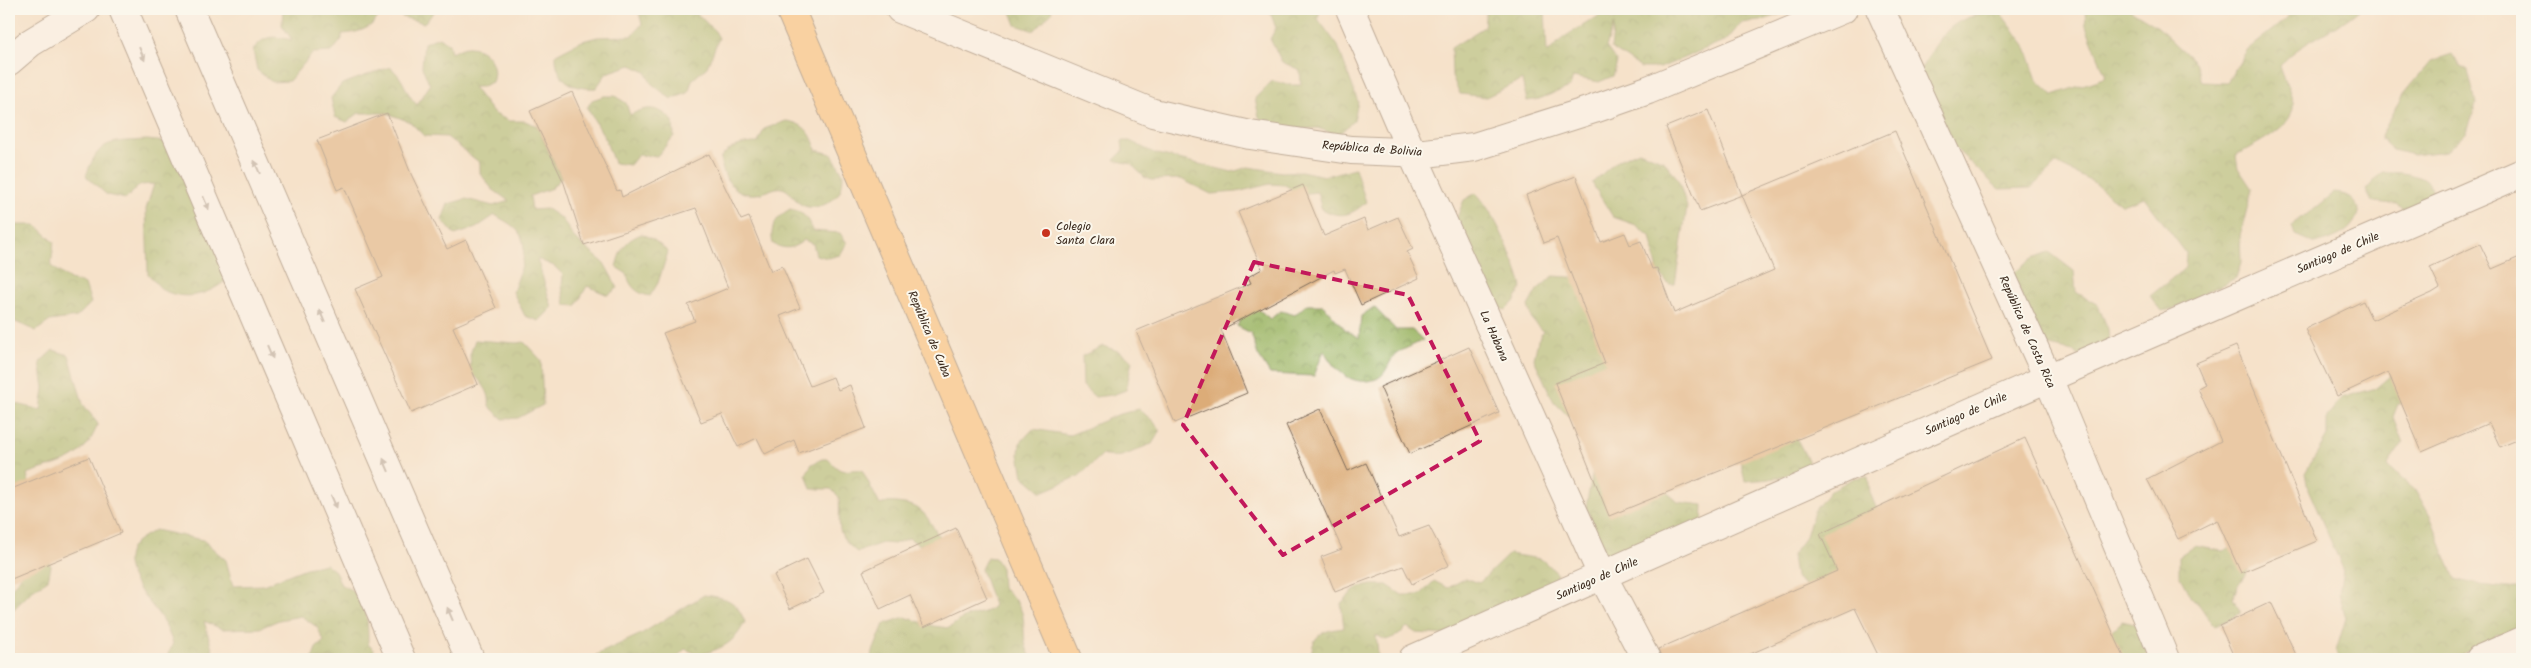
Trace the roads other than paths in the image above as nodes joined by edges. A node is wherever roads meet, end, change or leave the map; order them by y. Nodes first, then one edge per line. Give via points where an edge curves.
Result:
1 (86, 9) edge
2 (123, 9) edge
3 (189, 9) edge
4 (790, 9) edge
5 (900, 9) edge
6 (1350, 9) edge
7 (1843, 9) edge
8 (1880, 9) edge
9 (9, 61) edge
10 (1412, 153) junction
11 (2522, 173) edge
12 (2048, 378) junction
13 (1603, 577) junction
14 (2522, 640) edge
15 (401, 659) edge
16 (470, 659) edge
17 (1068, 659) edge
18 (1413, 659) edge
19 (1646, 659) edge
20 (2166, 659) edge
21 (2480, 659) edge

1 - 9 street via 30,43
2 -> 15 street
16 -> 3 street
4 - 17 main road, República de Cuba
5 - 10 street, República de Bolivia via 1153,113 1250,135 1351,150
6 - 10 street, La Habana
7 - 10 street, República de Bolivia via 1648,90 1549,124 1474,147
8 - 12 street, República de Costa Rica
10 - 13 street, La Habana
11 - 12 street, Santiago de Chile
12 - 13 street, Santiago de Chile
12 - 20 street, República de Costa Rica
13 - 18 street, Santiago de Chile
13 - 19 street, La Habana
14 - 21 street

